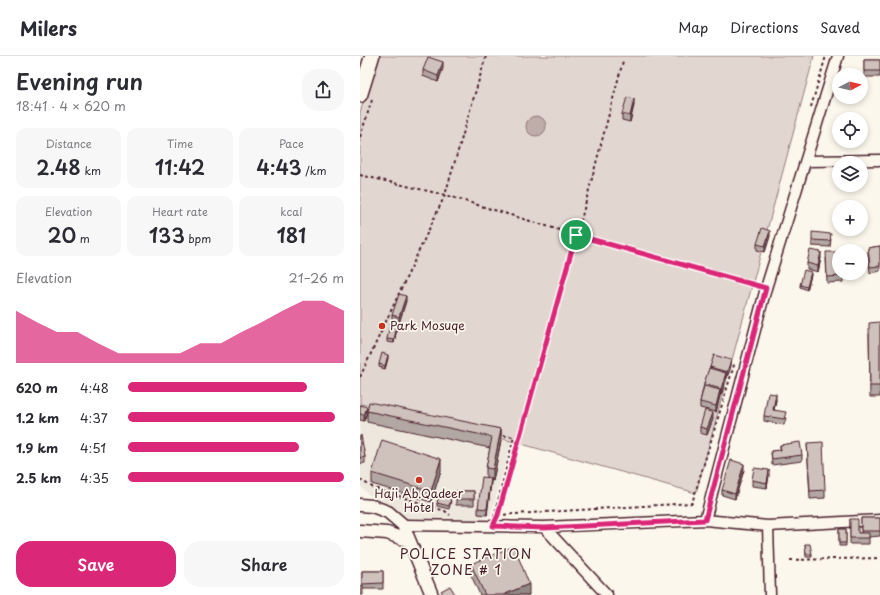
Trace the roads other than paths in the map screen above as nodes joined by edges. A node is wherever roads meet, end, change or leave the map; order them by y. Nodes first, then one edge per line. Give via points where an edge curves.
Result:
1 (372, 56) edge
2 (838, 56) edge
3 (360, 95) edge
4 (880, 160) edge
5 (806, 161) junction
6 (360, 505) edge
7 (705, 520) junction
8 (880, 520) edge
9 (402, 524) junction
10 (768, 526) junction
11 (544, 528) junction
12 (360, 531) edge
13 (409, 541) junction
14 (432, 595) edge
15 (607, 595) edge
16 (770, 595) edge

1 - 3 highway
2 - 5 street
4 - 5 street
5 - 7 street via 762,287
6 - 9 main road via 388,512
7 - 10 street
7 - 11 street
8 - 10 street
9 - 11 street via 492,520
9 - 13 main road
10 - 16 street
11 - 15 street
12 - 13 main road via 387,533
13 - 14 main road

